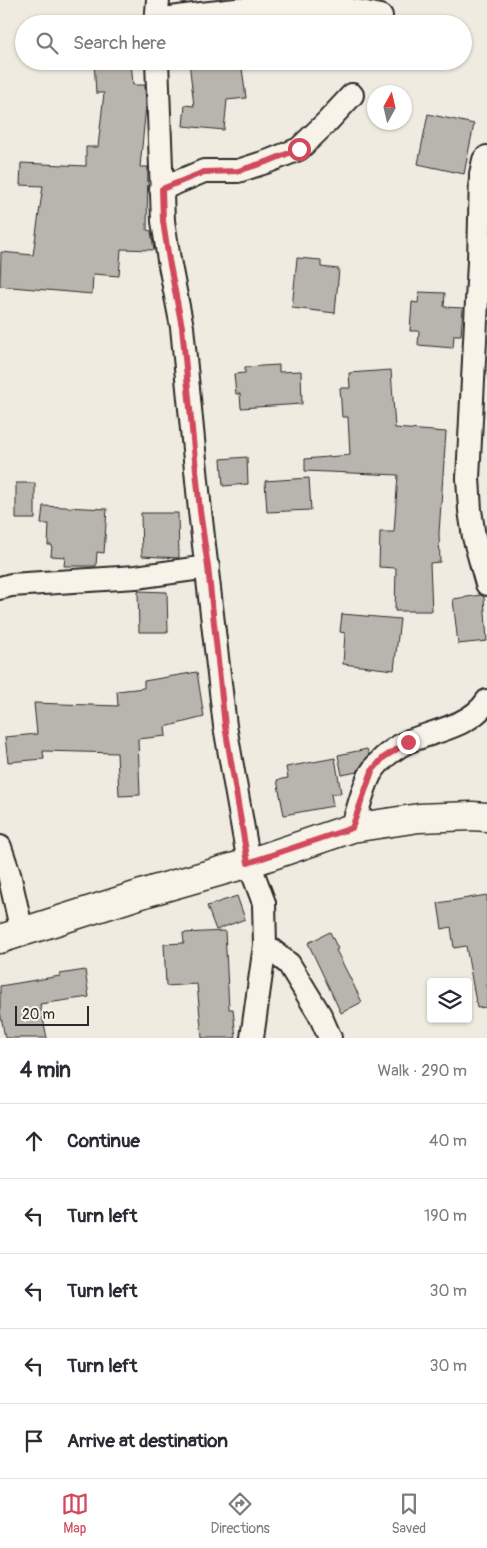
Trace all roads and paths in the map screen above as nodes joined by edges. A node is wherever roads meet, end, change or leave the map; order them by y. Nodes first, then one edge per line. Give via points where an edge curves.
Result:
1 (157, 15) edge
2 (375, 15) edge
3 (157, 70) edge
4 (352, 95) dead end
5 (487, 157) edge
6 (162, 189) junction
7 (481, 358) edge
8 (208, 567) junction
9 (487, 584) edge
10 (0, 588) edge
11 (487, 702) edge
12 (487, 817) edge
13 (352, 828) junction
14 (0, 847) edge
15 (248, 863) junction
16 (11, 935) edge
17 (265, 945) junction
18 (252, 1038) edge
19 (330, 1038) edge

1 - 2 street via 293,7 336,8
3 - 6 street
4 - 6 street via 299,149 238,171 204,172
5 - 7 street via 480,184
6 - 8 street via 163,221 182,327
7 - 9 street via 468,478 474,536
8 - 10 street
8 - 15 street via 225,726
11 - 13 street via 470,717 442,731 408,742 383,758 372,771
12 - 13 street via 419,818
13 - 15 street
14 - 16 street via 9,874
15 - 16 street
15 - 17 street via 264,903
17 - 18 street
17 - 19 street via 289,964

